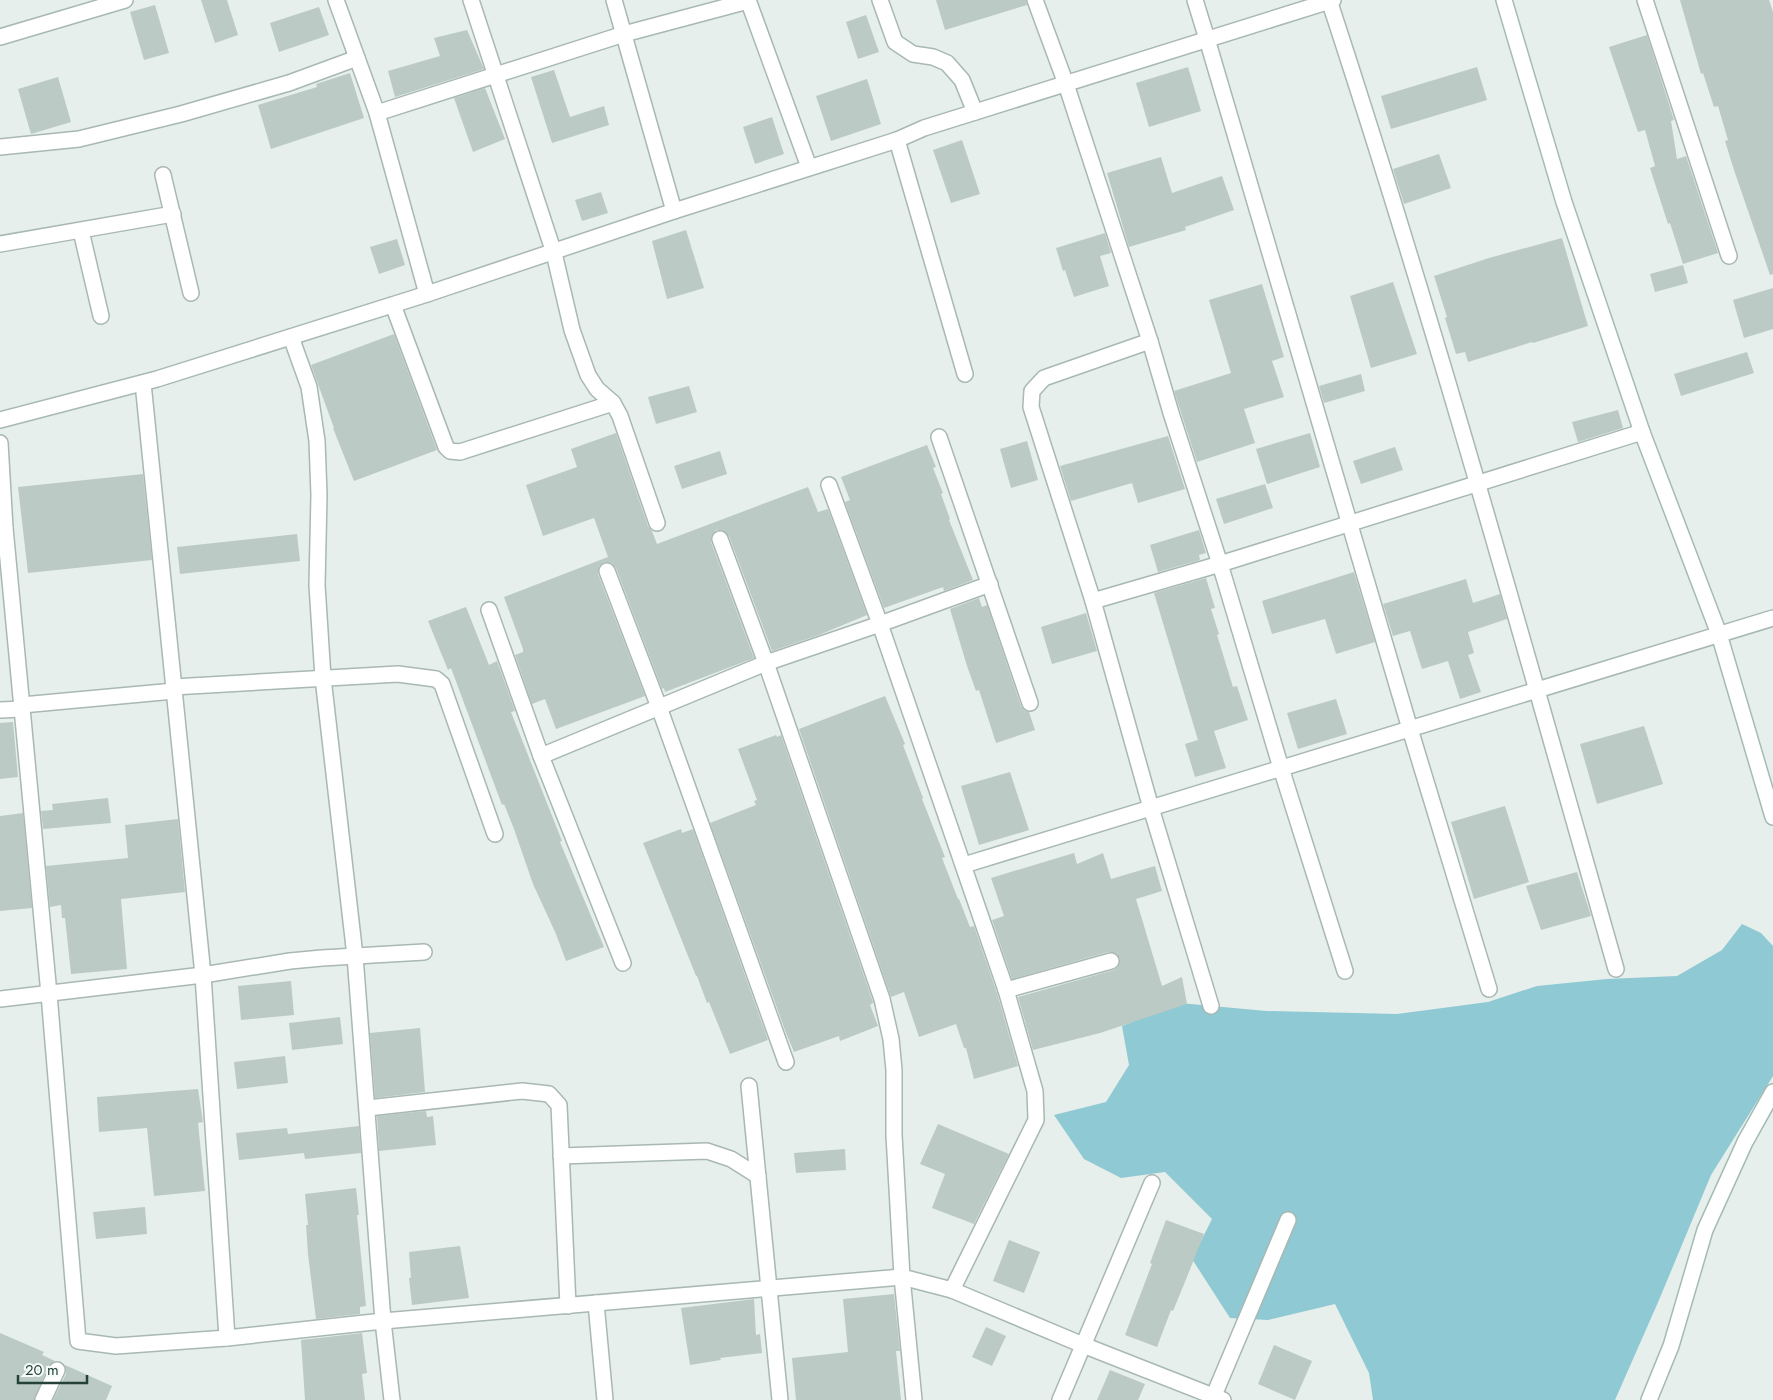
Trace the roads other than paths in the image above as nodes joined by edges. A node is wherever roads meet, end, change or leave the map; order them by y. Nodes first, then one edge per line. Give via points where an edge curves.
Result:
1 (125, 0) edge
2 (336, 0) edge
3 (471, 0) edge
4 (614, 0) edge
5 (880, 0) edge
6 (1035, 0) edge
7 (1194, 0) edge
8 (1330, 0) edge
9 (1504, 0) edge
10 (1645, 0) edge
11 (748, 1) edge
12 (624, 34) junction
13 (0, 37) edge
14 (1207, 39) junction
15 (357, 58) junction
16 (496, 75) junction
17 (1066, 84) junction
18 (975, 112) junction
19 (378, 114) junction
20 (897, 140) junction
21 (0, 147) edge
22 (809, 167) junction
23 (163, 175) dead end
24 (674, 211) junction
25 (173, 214) junction
26 (82, 231) junction
27 (0, 244) edge
28 (554, 253) junction
29 (1729, 256) dead end
30 (191, 293) dead end
31 (427, 294) junction
32 (393, 305) junction
33 (101, 316) dead end
34 (291, 337) junction
35 (1150, 341) junction
36 (965, 374) dead end
37 (143, 383) junction
38 (613, 403) junction
39 (0, 420) edge
40 (1642, 432) junction
41 (939, 437) dead end
42 (0, 443) edge
43 (1478, 482) junction
44 (829, 485) dead end
45 (657, 523) dead end
46 (1350, 523) junction
47 (720, 538) dead end
48 (1220, 564) junction
49 (607, 571) dead end
50 (990, 584) junction
51 (1093, 601) junction
52 (489, 610) dead end
53 (1773, 618) edge
54 (880, 624) junction
55 (1719, 634) junction
56 (766, 663) junction
57 (322, 678) junction
58 (174, 689) junction
59 (1537, 690) junction
60 (1030, 703) dead end
61 (22, 707) junction
62 (659, 708) junction
63 (0, 710) edge
64 (1410, 729) junction
65 (541, 756) junction
66 (1280, 768) junction
67 (1151, 808) junction
68 (1773, 817) edge
69 (495, 834) dead end
70 (964, 865) junction
71 (424, 952) dead end
72 (355, 956) junction
73 (1110, 960) dead end
74 (623, 963) dead end
75 (1616, 969) dead end
76 (1345, 971) dead end
77 (203, 975) junction
78 (1489, 989) dead end
79 (1006, 990) junction
80 (49, 994) junction
81 (0, 1000) edge
82 (1210, 1006) dead end
83 (786, 1062) dead end
84 (749, 1086) dead end
85 (1773, 1092) edge
86 (368, 1108) junction
87 (561, 1156) junction
88 (758, 1176) junction
89 (1152, 1183) dead end
90 (1288, 1220) dead end
91 (902, 1277) junction
92 (770, 1288) junction
93 (952, 1290) junction
94 (596, 1303) junction
95 (568, 1306) junction
96 (383, 1321) junction
97 (227, 1338) junction
98 (1083, 1345) junction
99 (57, 1370) dead end
100 (1216, 1399) edge
101 (43, 1400) edge
102 (392, 1400) edge
103 (605, 1400) edge
104 (780, 1400) edge
105 (914, 1400) edge
106 (1060, 1400) edge
107 (1649, 1400) edge

1 - 13 street
2 - 15 street
3 - 16 street
4 - 12 street
5 - 18 street via 895,42 912,54 948,62 962,80
6 - 17 street
7 - 14 street
8 - 14 street
8 - 43 street
9 - 40 street via 1564,202
10 - 29 street
11 - 12 street
11 - 22 street
12 - 16 street
12 - 24 street
14 - 17 street
14 - 46 street
15 - 19 street
15 - 21 street via 289,83 181,114 79,139
16 - 19 street
16 - 28 street
17 - 18 street
17 - 35 street
18 - 20 street
19 - 31 street
20 - 22 street
20 - 36 street
22 - 24 street
23 - 25 street
24 - 28 street
25 - 26 street
25 - 30 street
26 - 27 street
26 - 33 street
28 - 31 street
28 - 38 street via 572,330 588,375 597,389
31 - 32 street
32 - 34 street
32 - 38 street via 450,451 460,452
34 - 37 street
34 - 57 street via 309,388 317,441 317,585
35 - 48 street
35 - 51 street via 1044,378 1032,391 1031,407
37 - 39 street
37 - 58 street
38 - 45 street
40 - 43 street
40 - 55 street
41 - 50 street
42 - 61 street
43 - 46 street
43 - 59 street
44 - 54 street
46 - 48 street
46 - 64 street
47 - 56 street
48 - 51 street
48 - 66 street
49 - 62 street
50 - 54 street
50 - 60 street
51 - 67 street
52 - 65 street
53 - 55 street
54 - 56 street
54 - 70 street
55 - 59 street
55 - 68 street
56 - 62 street
56 - 91 street via 882,999 891,1039
57 - 58 street
57 - 69 street via 398,674 436,679 442,684
57 - 72 street
58 - 61 street
58 - 77 street
59 - 64 street
59 - 75 street
61 - 63 street
61 - 80 street
62 - 65 street
62 - 83 street
64 - 66 street
64 - 78 street
65 - 74 street
66 - 67 street
66 - 76 street
67 - 70 street
67 - 82 street
70 - 79 street
71 - 72 street
72 - 77 street via 278,963
72 - 86 street
73 - 79 street
77 - 80 street
77 - 97 street
79 - 93 street via 1035,1091 1036,1120
80 - 81 street
80 - 97 street via 78,1342 116,1346
84 - 88 street
85 - 107 street via 1745,1142 1705,1230 1671,1346
86 - 87 street via 522,1090 549,1094 559,1105
86 - 96 street
87 - 88 street via 707,1151 731,1159
87 - 95 street
88 - 92 street
89 - 98 street
90 - 100 street
91 - 92 street
91 - 93 street
91 - 105 street
92 - 94 street
92 - 104 street
93 - 98 street
94 - 95 street
94 - 103 street
95 - 96 street
96 - 97 street
96 - 102 street
98 - 100 street
98 - 106 street
99 - 101 street

